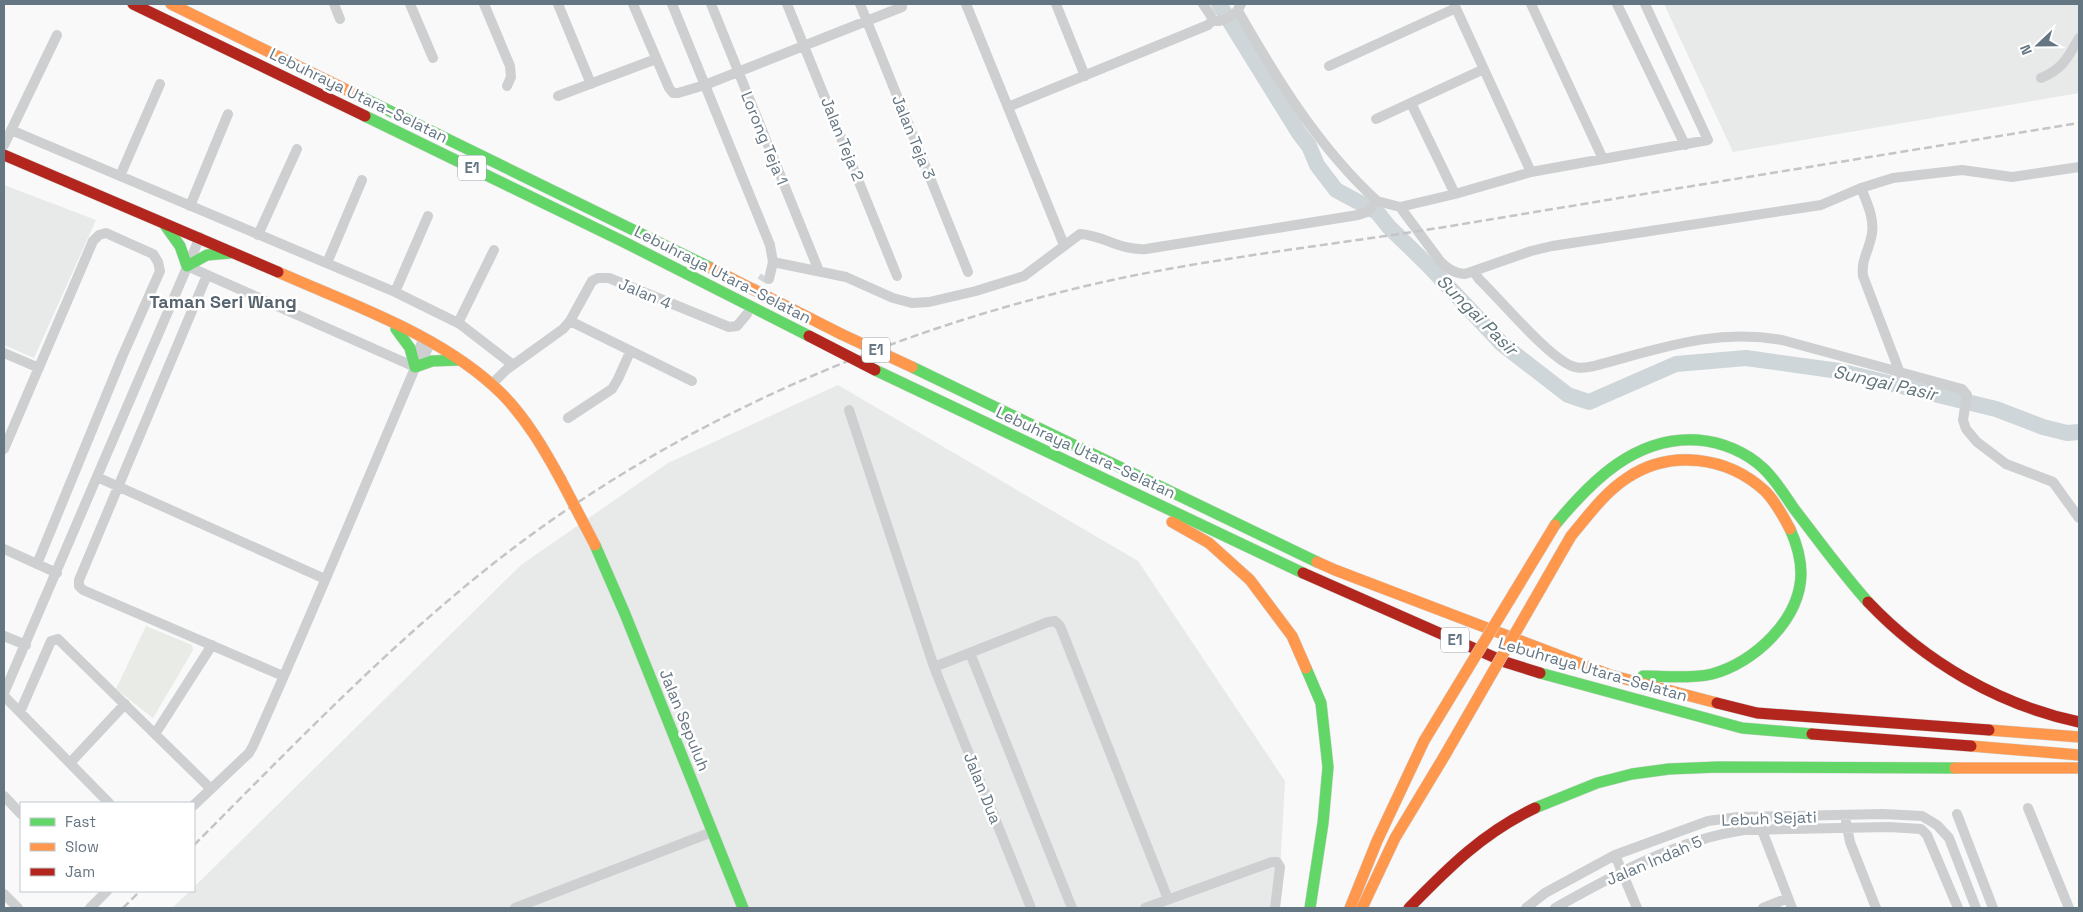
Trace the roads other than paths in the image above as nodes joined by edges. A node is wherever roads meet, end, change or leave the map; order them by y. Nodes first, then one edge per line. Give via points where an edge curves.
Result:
1 (133, 4) edge
2 (171, 4) edge
3 (334, 4) edge
4 (410, 4) edge
5 (484, 4) edge
6 (558, 4) edge
7 (633, 4) edge
8 (672, 4) edge
9 (711, 4) edge
10 (787, 4) edge
11 (860, 4) edge
12 (966, 4) edge
13 (1056, 4) edge
14 (1203, 4) edge
15 (1531, 4) edge
16 (1617, 4) edge
17 (1645, 4) edge
18 (1455, 6) edge
19 (902, 7) dead end
20 (1234, 12) edge
21 (340, 19) dead end
22 (867, 21) junction
23 (1212, 21) junction
24 (57, 35) dead end
25 (2079, 38) edge
26 (804, 46) junction
27 (433, 58) dead end
28 (656, 59) junction
29 (1329, 66) dead end
30 (1484, 69) junction
31 (739, 72) junction
32 (1085, 76) junction
33 (2041, 78) dead end
34 (160, 84) dead end
35 (591, 84) junction
36 (705, 85) junction
37 (507, 86) dead end
38 (558, 96) dead end
39 (1411, 103) junction
40 (1008, 107) junction
41 (228, 114) dead end
42 (1376, 120) dead end
43 (11, 130) junction
44 (1685, 144) junction
45 (4, 145) edge
46 (297, 149) dead end
47 (4, 155) edge
48 (1603, 159) junction
49 (2079, 167) edge
50 (1531, 172) junction
51 (120, 176) junction
52 (362, 180) dead end
53 (1861, 188) junction
54 (1455, 194) junction
55 (190, 206) junction
56 (1372, 206) junction
57 (1400, 207) junction
58 (428, 216) dead end
59 (162, 222) junction
60 (258, 235) junction
61 (200, 237) junction
62 (1064, 244) junction
63 (494, 250) dead end
64 (234, 252) junction
65 (326, 263) junction
66 (187, 266) junction
67 (819, 272) junction
68 (968, 272) dead end
69 (1474, 272) junction
70 (207, 275) junction
71 (898, 276) dead end
72 (395, 292) junction
73 (743, 315) dead end
74 (570, 321) junction
75 (390, 323) junction
76 (458, 323) junction
77 (427, 342) junction
78 (630, 352) junction
79 (4, 353) edge
80 (462, 360) junction
81 (416, 364) junction
82 (513, 366) junction
83 (39, 368) junction
84 (1900, 373) junction
85 (894, 379) junction
86 (692, 381) dead end
87 (492, 384) junction
88 (849, 410) dead end
89 (568, 418) dead end
90 (4, 448) edge
91 (96, 478) junction
92 (118, 487) junction
93 (2079, 518) edge
94 (4, 549) edge
95 (38, 564) junction
96 (57, 573) junction
97 (325, 579) junction
98 (5, 640) edge
99 (26, 645) junction
100 (212, 645) junction
101 (970, 652) junction
102 (934, 667) junction
103 (1610, 675) junction
104 (283, 676) junction
105 (4, 694) edge
106 (125, 704) junction
107 (20, 712) junction
108 (2079, 722) edge
109 (155, 734) junction
110 (2079, 737) edge
111 (2079, 755) edge
112 (70, 763) junction
113 (2079, 768) edge
114 (210, 788) junction
115 (4, 796) edge
116 (108, 802) edge
117 (195, 804) edge
118 (2028, 808) dead end
119 (20, 813) edge
120 (1957, 814) dead end
121 (1846, 815) junction
122 (1758, 817) junction
123 (1846, 828) junction
124 (1762, 830) junction
125 (712, 832) junction
126 (1615, 855) junction
127 (1622, 872) junction
128 (101, 893) edge
129 (1545, 893) junction
130 (4, 894) edge
131 (1168, 899) junction
132 (1790, 903) edge
133 (18, 908) edge
134 (90, 908) edge
135 (515, 908) edge
136 (743, 908) edge
137 (1031, 908) edge
138 (1072, 908) edge
139 (1144, 908) edge
140 (1275, 908) edge
141 (1310, 908) edge
142 (1350, 908) edge
143 (1362, 908) edge
144 (1409, 908) edge
145 (1526, 908) edge
146 (1553, 908) edge
147 (1637, 908) edge
148 (1763, 908) edge
149 (1876, 908) edge
150 (1958, 908) edge
151 (1976, 908) edge
152 (1993, 908) edge
153 (2069, 908) edge

1 - 85 main road, Lebuhraya Utara–Selatan / E1, bridge via 622,241
2 - 103 main road, Lebuhraya Utara–Selatan / E1, bridge via 841,334 1335,570
3 - 21 street
4 - 27 street
5 - 37 street via 510,66 511,77
6 - 35 street
7 - 28 street
8 - 36 street
9 - 31 street, Lorong Teja 1
10 - 26 street, Jalan Teja 2
11 - 22 street, Jalan Teja 3
12 - 40 street
13 - 32 street
14 - 23 street
15 - 48 street
16 - 44 street
17 - 44 street via 1708,140
18 - 29 street
18 - 30 street
19 - 22 street
20 - 23 street
20 - 56 street via 1314,129
22 - 26 street
22 - 68 street, Jalan Teja 3
23 - 32 street
24 - 43 street
25 - 33 street via 2063,65
26 - 31 street
26 - 71 street, Jalan Teja 2
28 - 35 street
28 - 36 street via 673,93
30 - 39 street
30 - 50 street
31 - 36 street
31 - 67 street, Lorong Teja 1
32 - 40 street
34 - 51 street
35 - 38 street
36 - 67 street via 770,246 770,272
39 - 42 street
39 - 54 street
40 - 62 street
41 - 55 street
43 - 45 street
43 - 51 street
44 - 48 street
46 - 60 street
47 - 59 main road, Jalan Sepuluh
48 - 50 street
49 - 53 street via 2012,177 1956,170 1893,178
50 - 54 street
51 - 55 street
52 - 65 street
53 - 69 street via 1821,205 1552,246
53 - 84 street via 1873,226 1872,238 1862,262 1863,276
54 - 57 street
55 - 60 street
56 - 57 street
56 - 62 street via 1358,215 1146,250 1123,248 1087,234 1080,234
57 - 69 street via 1448,269 1456,273
58 - 72 street
59 - 61 main road, Jalan Sepuluh
59 - 66 main road via 176,238
60 - 65 street
61 - 64 main road, Jalan Sepuluh
61 - 66 street
62 - 67 street via 1024,276 929,302 912,303 893,298 846,277
63 - 76 street
64 - 66 main road via 210,253
64 - 75 main road, Jalan Sepuluh
65 - 72 street
66 - 70 street
66 - 91 street
69 - 84 street via 1546,348 1576,368 1710,338 1760,336
70 - 81 street
70 - 92 street
72 - 76 street
73 - 74 street, Jalan 4 via 735,327 725,326 603,277 592,281
74 - 78 street
74 - 82 street, Jalan 4
75 - 77 main road, Jalan Sepuluh
75 - 81 main road via 408,343
76 - 82 street
77 - 80 main road, Jalan Sepuluh
77 - 81 street via 424,356
78 - 86 street
78 - 89 street via 612,389
79 - 83 street
80 - 81 main road
80 - 87 main road, Jalan Sepuluh
81 - 97 street
82 - 87 street, Jalan 4
83 - 90 street
83 - 95 street via 93,241 106,233 153,254 160,271
84 - 93 street via 1962,389 1967,395 1964,425 1977,442 2006,464 2053,482
85 - 111 main road, Lebuhraya Utara–Selatan / E1 via 1322,581 1527,669 1742,728
85 - 141 main road via 958,415 1145,507 1210,544 1250,580 1292,636 1321,703 1328,767
87 - 125 main road, Jalan Sepuluh, bridge via 544,450 595,545
88 - 102 street, Jalan Dua
91 - 92 street
91 - 96 street
92 - 97 street
92 - 100 street via 78,580 79,586
94 - 95 street
95 - 96 street
96 - 99 street
97 - 104 street
98 - 99 street
99 - 105 street
100 - 104 street
100 - 109 street
101 - 102 street
101 - 131 street via 1048,622 1055,621 1060,626
101 - 138 street
102 - 137 street, Jalan Dua
103 - 110 main road, Lebuhraya Utara–Selatan / E1 via 1757,713
103 - 143 main road, bridge via 1685,677 1710,674 1751,658 1779,629 1790,612 1801,574 1787,520 1775,501 1754,480 1733,467 1704,460 1658,464 1617,485 1570,536 1395,838
104 - 114 street via 248,753
105 - 107 street
106 - 107 street via 55,639 51,641
106 - 109 street
106 - 112 street
107 - 112 street
108 - 142 main road, bridge via 2021,706 1945,666 1895,628 1848,580 1763,468 1719,443 1681,439 1642,449 1621,460 1586,489 1555,525 1424,742 1377,840
109 - 114 street
112 - 116 street
113 - 144 main road via 1675,768 1620,776 1571,791 1498,829 1450,866
114 - 117 street
115 - 119 street
118 - 153 street
120 - 152 street
121 - 122 street, Lebuh Sejati
121 - 123 street
121 - 151 street, Lebuh Sejati via 1922,816 1937,825 1949,838
122 - 124 street
122 - 126 street, Lebuh Sejati via 1708,821
123 - 124 street, Jalan Indah 5
123 - 149 street
123 - 150 street, Jalan Indah 5 via 1921,829 1932,844
124 - 127 street, Jalan Indah 5 via 1710,836
124 - 132 street
125 - 135 street
125 - 136 main road, Jalan Sepuluh
126 - 127 street
126 - 129 street, Lebuh Sejati
127 - 146 street, Jalan Indah 5
127 - 147 street
128 - 134 street
129 - 145 street, Lebuh Sejati
129 - 146 street
130 - 133 street
131 - 139 street
131 - 140 street via 1277,862 1280,867
132 - 148 street

